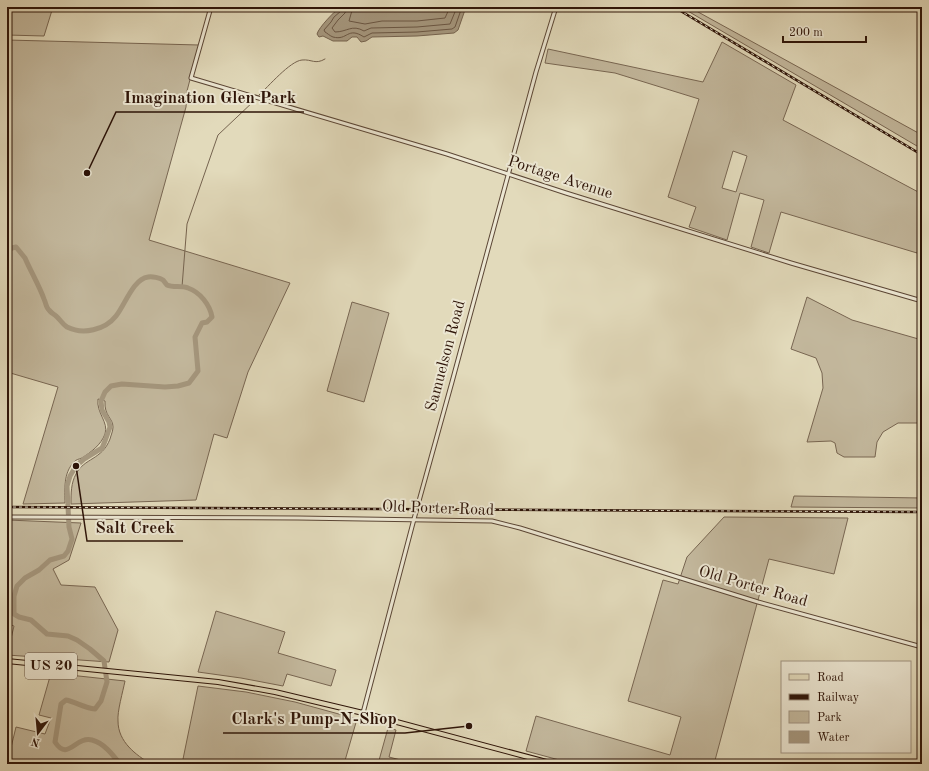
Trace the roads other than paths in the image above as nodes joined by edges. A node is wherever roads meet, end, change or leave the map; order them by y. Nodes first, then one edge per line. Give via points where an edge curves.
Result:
1 (211, 7) edge
2 (556, 7) edge
3 (508, 174) junction
4 (922, 301) edge
5 (7, 517) edge
6 (414, 519) junction
7 (922, 647) edge
8 (7, 661) edge
9 (363, 713) junction
10 (554, 764) edge

1 - 3 street, Portage Avenue via 191,78
2 - 3 street, Samuelson Road
3 - 4 street, Portage Avenue
3 - 6 street, Samuelson Road
5 - 6 street, Old Porter Road
6 - 7 street, Old Porter Road via 503,523 758,602
6 - 9 street, Samuelson Road
8 - 9 main road, US 20 via 218,682 294,696
9 - 10 main road, US 20

